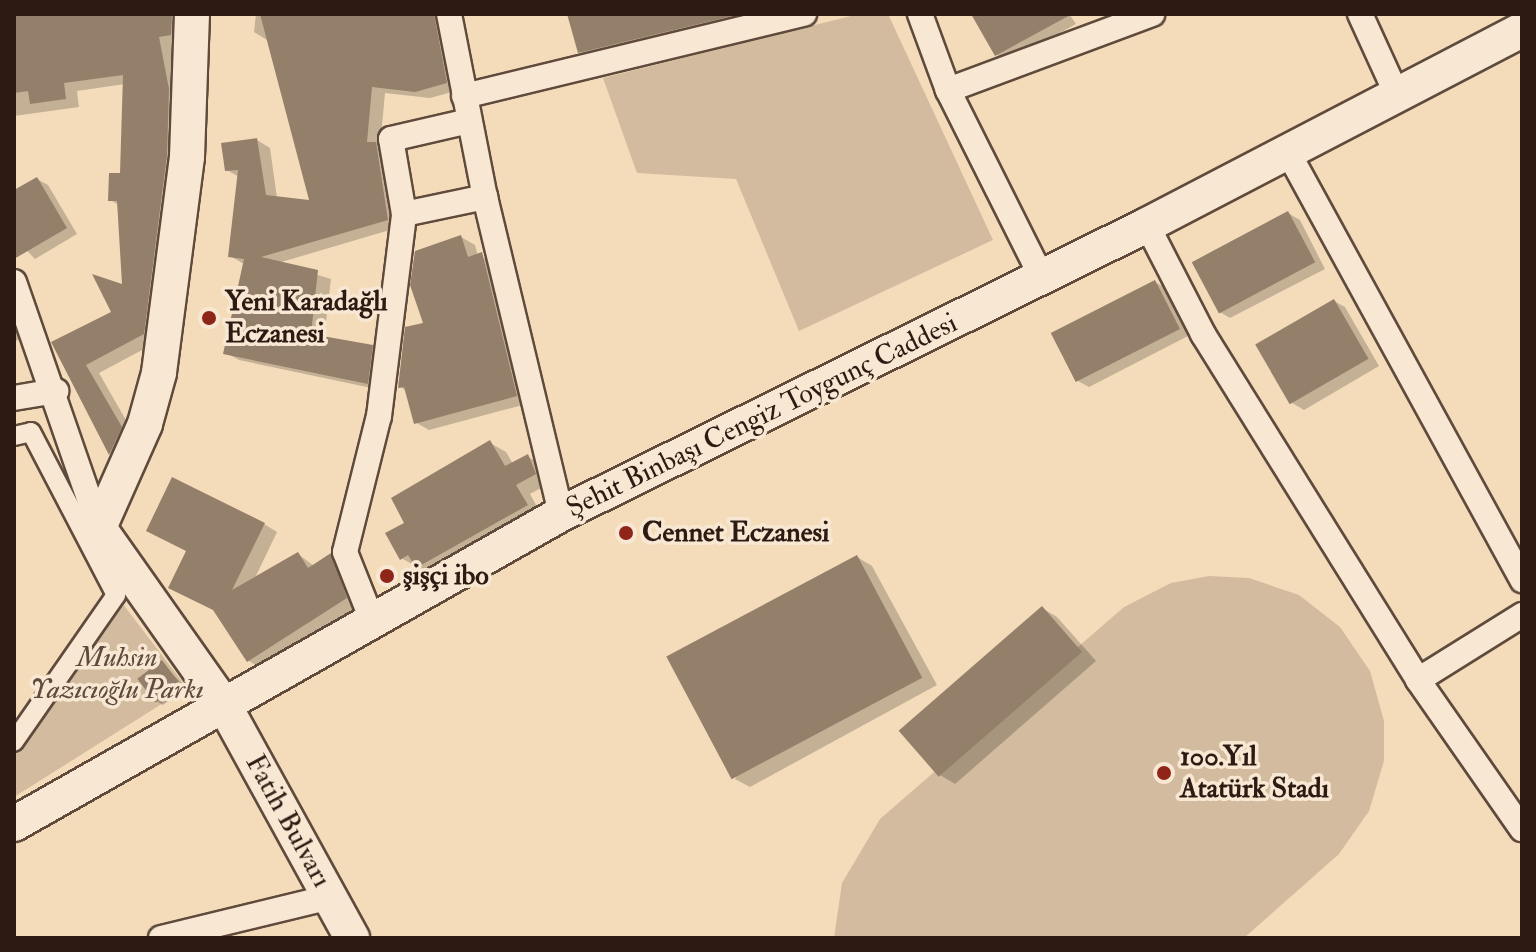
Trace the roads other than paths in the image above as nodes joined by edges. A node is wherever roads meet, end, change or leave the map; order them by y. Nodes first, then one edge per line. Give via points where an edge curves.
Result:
1 (192, 14) edge
2 (449, 14) edge
3 (804, 14) edge
4 (920, 14) edge
5 (1152, 14) edge
6 (1360, 14) edge
7 (1522, 30) edge
8 (948, 90) junction
9 (464, 96) junction
10 (1398, 97) junction
11 (469, 121) junction
12 (1289, 154) junction
13 (485, 197) junction
14 (404, 214) junction
15 (1147, 225) junction
16 (1042, 278) junction
17 (14, 282) edge
18 (56, 391) junction
19 (14, 398) edge
20 (14, 436) edge
21 (561, 514) junction
22 (99, 528) junction
23 (1522, 580) edge
24 (1522, 615) edge
25 (372, 620) junction
26 (1418, 680) junction
27 (224, 705) junction
28 (14, 742) edge
29 (14, 824) edge
30 (1522, 829) edge
31 (330, 897) junction
32 (161, 938) edge
33 (352, 938) edge

1 - 22 main road via 187,157 159,373 145,424
2 - 9 street
3 - 9 street
4 - 8 street
5 - 8 street
6 - 10 street
7 - 10 main road, Şehit Binbaşı Cengiz Toygunç Caddesi
8 - 16 street
9 - 11 street
10 - 12 main road, Şehit Binbaşı Cengiz Toygunç Caddesi
11 - 13 street
11 - 14 street via 391,139
12 - 15 main road, Şehit Binbaşı Cengiz Toygunç Caddesi
12 - 23 street
13 - 14 street
13 - 21 street
14 - 25 street via 379,416 345,552
15 - 16 main road, Şehit Binbaşı Cengiz Toygunç Caddesi
15 - 26 street via 1203,334
16 - 21 main road, Şehit Binbaşı Cengiz Toygunç Caddesi
17 - 18 street
18 - 19 street
18 - 22 street
20 - 28 street via 31,432 116,595
21 - 25 main road, Şehit Binbaşı Cengiz Toygunç Caddesi
22 - 27 main road, Fatih Bulvarı
24 - 26 street
25 - 27 main road, Şehit Binbaşı Cengiz Toygunç Caddesi
26 - 30 street
27 - 29 main road, Şehit Binbaşı Cengiz Toygunç Caddesi
27 - 31 main road, Fatih Bulvarı
31 - 32 street
31 - 33 main road, Fatih Bulvarı

